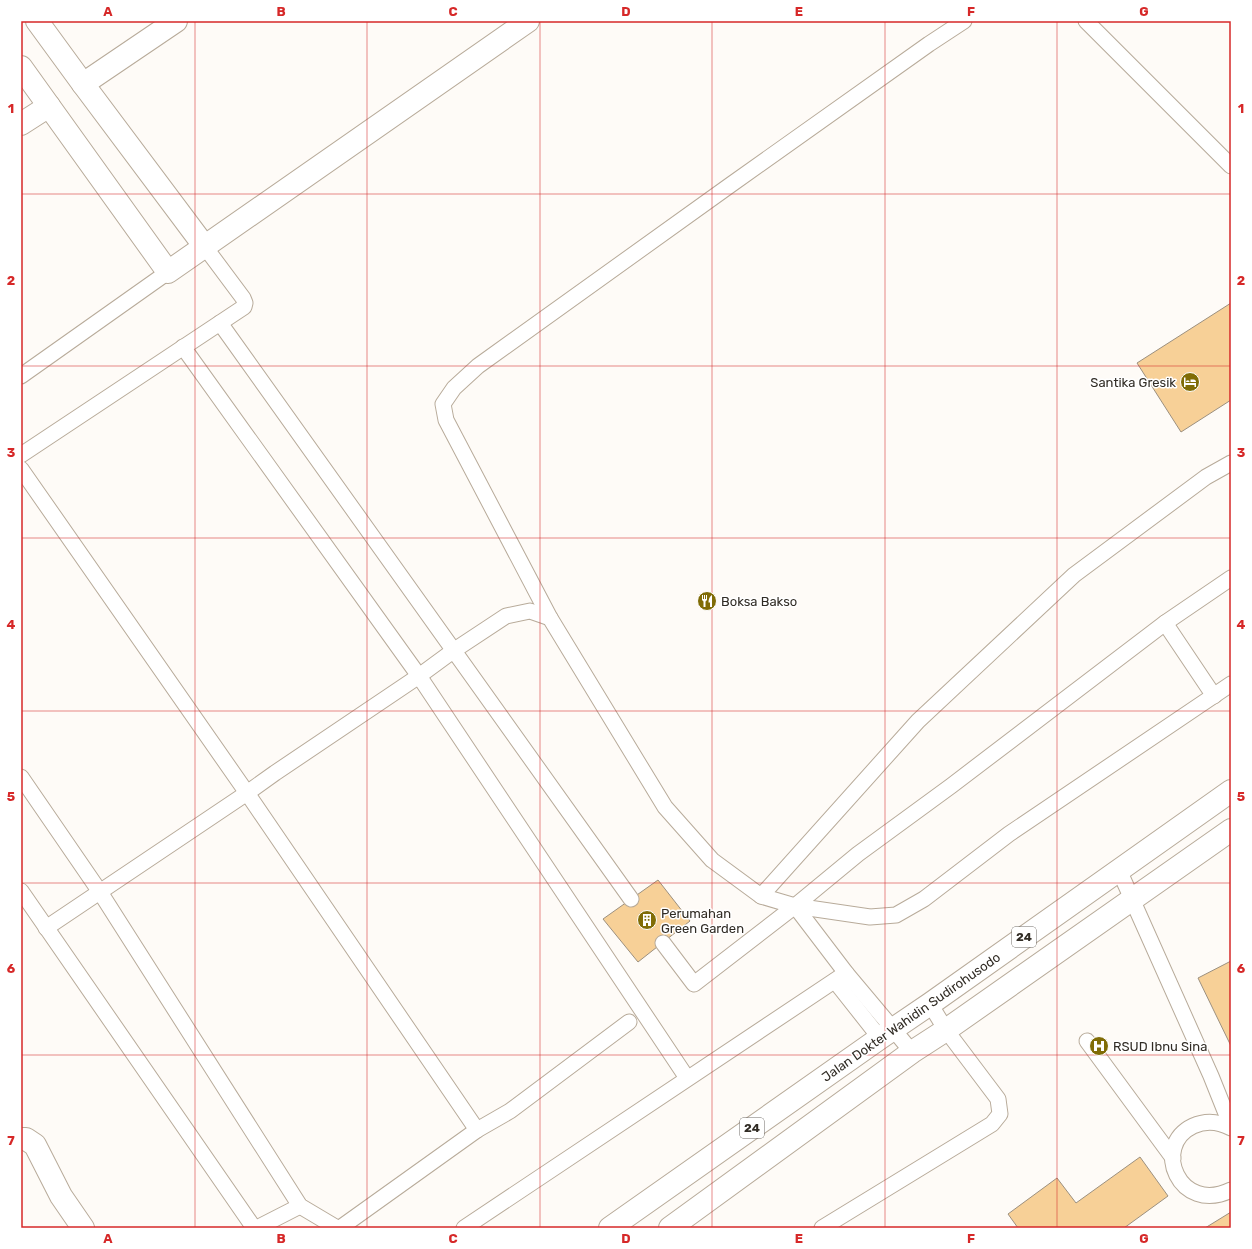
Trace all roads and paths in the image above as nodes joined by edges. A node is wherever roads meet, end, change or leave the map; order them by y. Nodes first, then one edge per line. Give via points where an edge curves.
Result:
1 (37, 21) edge
2 (176, 21) edge
3 (528, 21) edge
4 (964, 21) edge
5 (1086, 21) edge
6 (21, 67) edge
7 (83, 84) junction
8 (49, 106) junction
9 (21, 124) edge
10 (1231, 166) edge
11 (205, 247) junction
12 (168, 272) junction
13 (220, 324) junction
14 (183, 347) junction
15 (21, 376) edge
16 (21, 455) edge
17 (1231, 463) edge
18 (21, 469) edge
19 (1231, 578) edge
20 (550, 618) junction
21 (1165, 623) junction
22 (453, 651) junction
23 (419, 676) junction
24 (1231, 684) edge
25 (1214, 696) junction
26 (21, 777) edge
27 (1231, 791) edge
28 (247, 793) junction
29 (1231, 830) edge
30 (1119, 870) junction
31 (21, 892) edge
32 (100, 892) junction
33 (761, 896) junction
34 (631, 899) dead end
35 (1132, 899) junction
36 (794, 906) junction
37 (46, 928) junction
38 (663, 942) dead end
39 (840, 977) junction
40 (930, 1004) junction
41 (628, 1022) dead end
42 (946, 1030) junction
43 (886, 1033) junction
44 (1088, 1040) dead end
45 (912, 1052) junction
46 (687, 1078) junction
47 (1231, 1127) edge
48 (477, 1130) junction
49 (21, 1139) edge
50 (1173, 1158) junction
51 (1231, 1190) edge
52 (300, 1206) junction
53 (83, 1228) edge
54 (254, 1228) edge
55 (257, 1228) edge
56 (337, 1228) edge
57 (340, 1228) edge
58 (464, 1228) edge
59 (610, 1228) edge
60 (670, 1228) edge
61 (822, 1228) edge

1 - 7 main road
2 - 7 main road
3 - 11 main road
4 - 20 lane via 742,176 478,366 454,388 443,404 446,420
5 - 10 lane
6 - 8 main road
7 - 11 main road
8 - 9 main road
8 - 12 main road
11 - 12 main road
11 - 13 lane via 244,302 244,307
12 - 15 lane
13 - 14 lane
13 - 22 lane
14 - 16 lane
14 - 23 lane
17 - 33 lane via 1206,478 1074,575 918,721
18 - 28 lane
19 - 21 lane
20 - 22 lane via 530,611 506,616
20 - 33 lane via 665,807 712,860
21 - 25 lane
21 - 36 lane via 858,854
22 - 23 lane
22 - 34 lane
23 - 28 lane
23 - 46 lane
24 - 25 lane
25 - 36 lane via 1009,834 924,899 896,915 870,916
26 - 32 lane
27 - 30 main road, Jalan Dokter Wahidin Sudirohusodo / 24
28 - 32 lane
28 - 48 lane
29 - 35 main road, 24
30 - 35 lane
30 - 40 main road, Jalan Dokter Wahidin Sudirohusodo / 24
31 - 37 lane
32 - 37 lane
32 - 52 lane
33 - 36 lane
35 - 42 main road, 24
35 - 47 lane
36 - 38 lane via 694,984
36 - 39 lane
37 - 54 lane
39 - 43 lane
39 - 46 lane
40 - 42 lane
40 - 43 main road, Jalan Dokter Wahidin Sudirohusodo / 24
41 - 48 lane via 510,1111
42 - 45 main road, 24
42 - 61 lane via 998,1099 1000,1114 992,1124
43 - 45 lane
43 - 59 main road, Jalan Dokter Wahidin Sudirohusodo / 24
44 - 50 lane
45 - 60 main road, 24
46 - 58 lane
47 - 50 lane via 1210,1121 1189,1128 1174,1147
48 - 57 lane
49 - 53 main road via 26,1139 35,1146 61,1196
50 - 51 lane via 1174,1170 1179,1181 1198,1195 1221,1195
52 - 55 lane
52 - 56 lane

